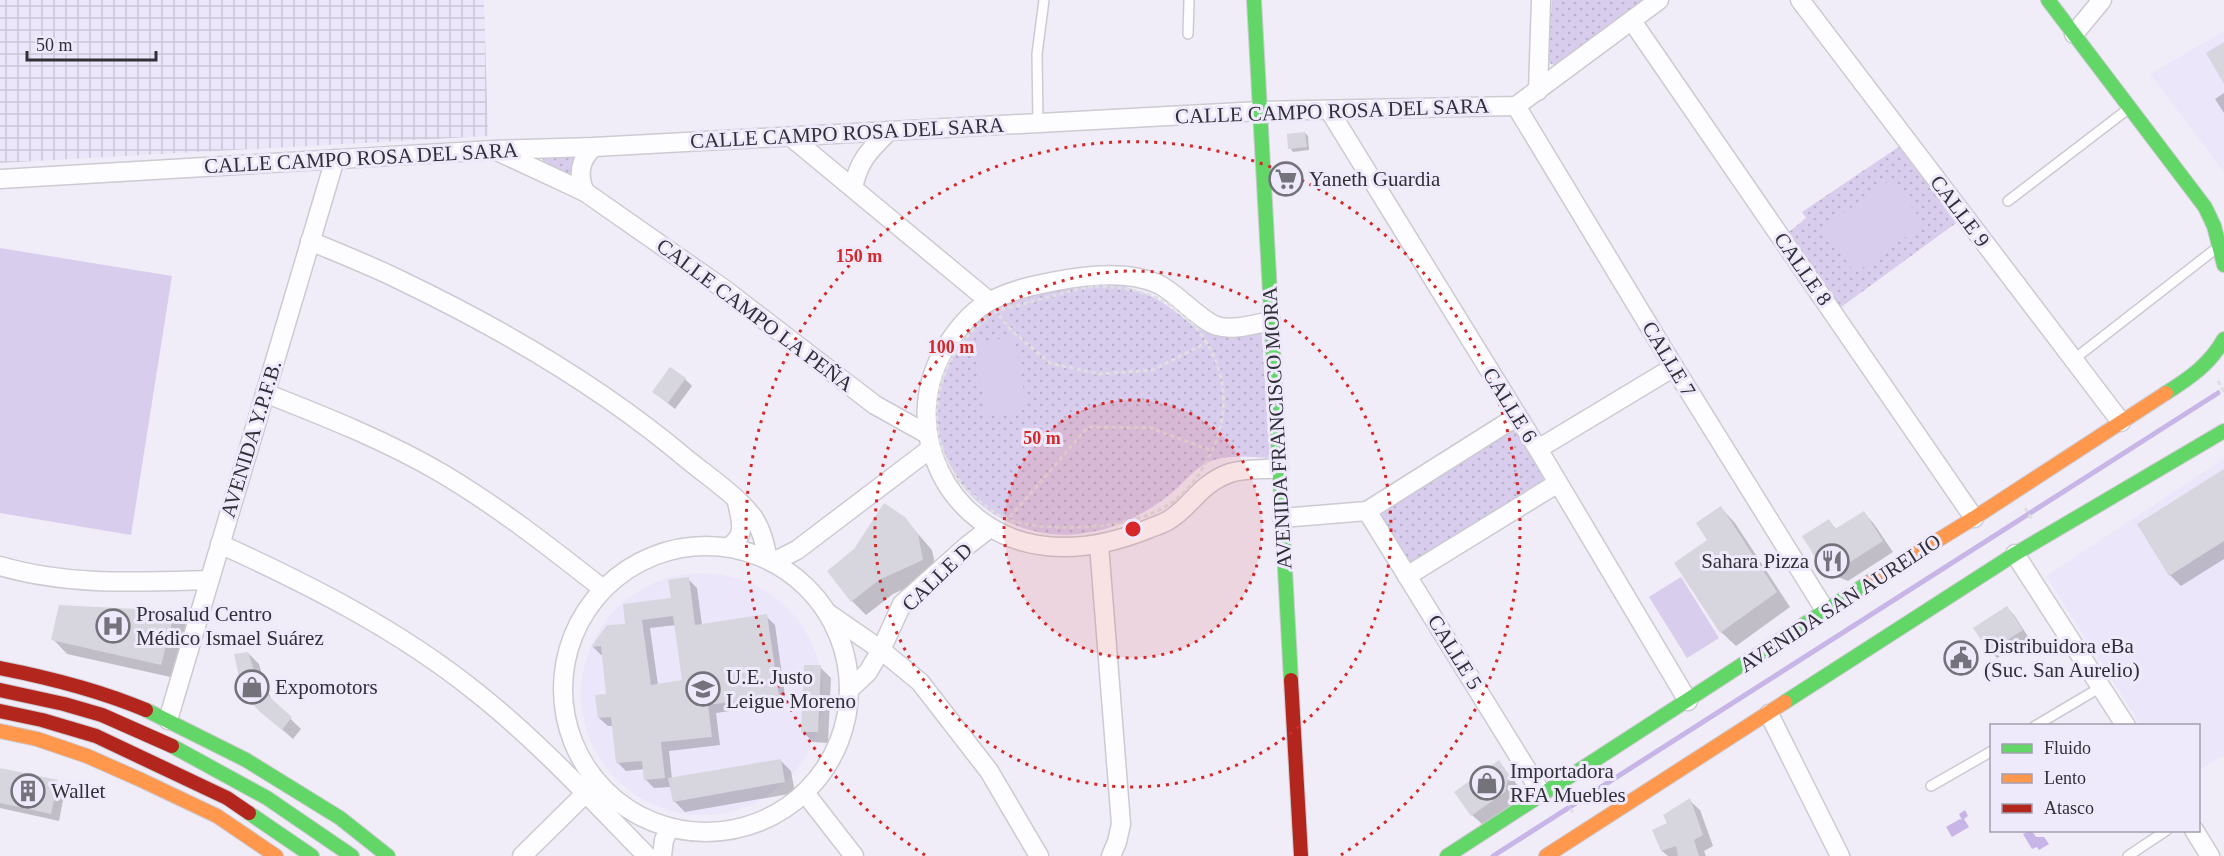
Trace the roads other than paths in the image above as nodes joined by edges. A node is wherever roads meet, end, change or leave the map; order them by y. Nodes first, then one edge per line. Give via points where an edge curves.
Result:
1 (1044, 0) edge
2 (1189, 0) edge
3 (1254, 0) edge
4 (1541, 0) edge
5 (1659, 0) edge
6 (1800, 0) edge
7 (2048, 0) edge
8 (2102, 0) edge
9 (1632, 21) junction
10 (1188, 34) dead end
11 (2074, 34) junction
12 (1538, 91) junction
13 (1516, 106) junction
14 (2130, 107) junction
15 (1329, 110) junction
16 (1260, 111) junction
17 (1038, 122) junction
18 (889, 131) junction
19 (791, 136) junction
20 (594, 147) junction
21 (494, 150) junction
22 (335, 159) junction
23 (0, 180) edge
24 (853, 188) junction
25 (585, 192) junction
26 (2008, 201) dead end
27 (2205, 207) junction
28 (2224, 219) edge
29 (310, 241) junction
30 (2220, 246) junction
31 (2224, 265) edge
32 (993, 307) junction
33 (1271, 321) junction
34 (2224, 339) edge
35 (2073, 360) junction
36 (1674, 367) junction
37 (265, 393) junction
38 (1516, 417) junction
39 (2121, 422) junction
40 (2224, 431) edge
41 (928, 441) junction
42 (1538, 449) junction
43 (1279, 468) junction
44 (1558, 483) junction
45 (737, 501) junction
46 (1367, 511) junction
47 (1282, 518) junction
48 (1974, 518) junction
49 (990, 528) junction
50 (220, 544) junction
51 (1099, 545) junction
52 (728, 547) junction
53 (2015, 554) junction
54 (771, 561) junction
55 (0, 566) edge
56 (1407, 576) junction
57 (209, 580) junction
58 (603, 589) junction
59 (1825, 610) junction
60 (828, 614) junction
61 (881, 650) junction
62 (0, 668) edge
63 (2101, 687) junction
64 (0, 690) edge
65 (849, 690) junction
66 (1688, 701) junction
67 (0, 711) edge
68 (1769, 714) junction
69 (168, 720) junction
70 (2038, 724) edge
71 (2125, 724) edge
72 (0, 731) edge
73 (1990, 752) edge
74 (1931, 786) dead end
75 (591, 788) junction
76 (805, 793) junction
77 (1542, 794) junction
78 (669, 829) junction
79 (2166, 832) edge
80 (2195, 832) edge
81 (1565, 851) edge
82 (276, 856) edge
83 (312, 856) edge
84 (352, 856) edge
85 (388, 856) edge
86 (522, 856) edge
87 (647, 856) edge
88 (662, 856) edge
89 (854, 856) edge
90 (1039, 856) edge
91 (1111, 856) edge
92 (1301, 856) edge
93 (1447, 856) edge
94 (1546, 856) edge
95 (1840, 856) edge
96 (2128, 856) edge
97 (2210, 856) edge

1 - 17 lane via 1037,54
2 - 10 lane
3 - 16 main road, AVENIDA FRANCISCO MORA
4 - 12 street
5 - 9 street, CALLE CAMPO ROSA DEL SARA
6 - 35 street, CALLE 9
7 - 11 main road
8 - 11 street
9 - 12 street, CALLE CAMPO ROSA DEL SARA
9 - 48 street, CALLE 8
11 - 14 main road
12 - 13 street, CALLE CAMPO ROSA DEL SARA
13 - 15 street, CALLE CAMPO ROSA DEL SARA
13 - 36 street, CALLE 7
14 - 26 lane
14 - 27 main road
15 - 16 street, CALLE CAMPO ROSA DEL SARA
15 - 38 street, CALLE 6
16 - 17 street, CALLE CAMPO ROSA DEL SARA
16 - 33 main road, AVENIDA FRANCISCO MORA
17 - 18 street, CALLE CAMPO ROSA DEL SARA
18 - 19 street, CALLE CAMPO ROSA DEL SARA
18 - 24 street via 867,153 857,169
19 - 20 street, CALLE CAMPO ROSA DEL SARA
19 - 24 street
20 - 21 street, CALLE CAMPO ROSA DEL SARA
20 - 25 street via 581,167
21 - 22 street, CALLE CAMPO ROSA DEL SARA
21 - 25 street, CALLE CAMPO LA PEÑA
22 - 23 street, CALLE CAMPO ROSA DEL SARA
22 - 29 street, AVENIDA Y.P.F.B.
24 - 32 street
25 - 41 street, CALLE CAMPO LA PEÑA via 724,289
27 - 28 main road
27 - 30 main road
29 - 37 street, AVENIDA Y.P.F.B.
29 - 45 street via 411,285 539,354 660,436
30 - 31 main road
30 - 35 lane
32 - 33 street via 1036,285 1112,274 1159,285 1215,326 1229,328
32 - 41 street via 960,325 939,356 927,392
33 - 43 main road, AVENIDA FRANCISCO MORA
34 - 39 main road, AVENIDA SAN AURELIO via 2216,354 2196,374
35 - 39 street, CALLE 9
36 - 42 street
36 - 59 street, CALLE 7
37 - 50 street, AVENIDA Y.P.F.B.
37 - 58 street via 355,429 442,474 525,527
38 - 42 street, CALLE 6
38 - 46 street
39 - 48 main road, AVENIDA SAN AURELIO
40 - 53 main road
41 - 49 street via 941,477 966,510
41 - 54 street via 796,550
42 - 44 street, CALLE 6
43 - 47 main road, AVENIDA FRANCISCO MORA
43 - 51 street via 1231,473 1208,483 1170,520
44 - 56 street
44 - 66 street, CALLE 6
45 - 52 street via 742,529 736,542
45 - 54 street via 753,517
46 - 47 street
46 - 56 street, CALLE 5
47 - 92 main road, AVENIDA FRANCISCO MORA
48 - 59 main road, AVENIDA SAN AURELIO
49 - 51 street via 1046,546
49 - 61 street, CALLE D via 903,604
50 - 57 street, AVENIDA Y.P.F.B.
50 - 75 street via 287,574 416,648 476,692
51 - 91 street via 1121,825
52 - 54 street
52 - 58 street via 682,547 639,561
53 - 63 street
53 - 68 main road
54 - 60 street via 804,584
55 - 57 street via 27,574 101,583
56 - 77 street, CALLE 5
57 - 69 street, AVENIDA Y.P.F.B.
58 - 75 street via 578,623 565,663 563,705 574,747
59 - 66 main road, AVENIDA SAN AURELIO
60 - 61 street
60 - 65 street via 844,650
61 - 65 street, CALLE D via 868,672
61 - 90 street via 920,682 989,771
62 - 69 main road via 111,695
63 - 70 lane
63 - 71 street
64 - 84 main road via 104,715 158,740 237,779
65 - 76 street via 838,746
66 - 77 main road, AVENIDA SAN AURELIO
67 - 83 main road via 96,736 148,760 227,798
68 - 81 main road
68 - 95 street
69 - 85 main road via 246,760 340,818
72 - 82 main road via 87,756 139,779 217,816
73 - 74 lane
75 - 78 street via 629,812
75 - 86 street
75 - 87 street
76 - 78 street via 776,815 742,829 706,834
76 - 89 street
77 - 93 main road, AVENIDA SAN AURELIO
78 - 88 street
79 - 96 lane
80 - 97 street
81 - 94 main road

